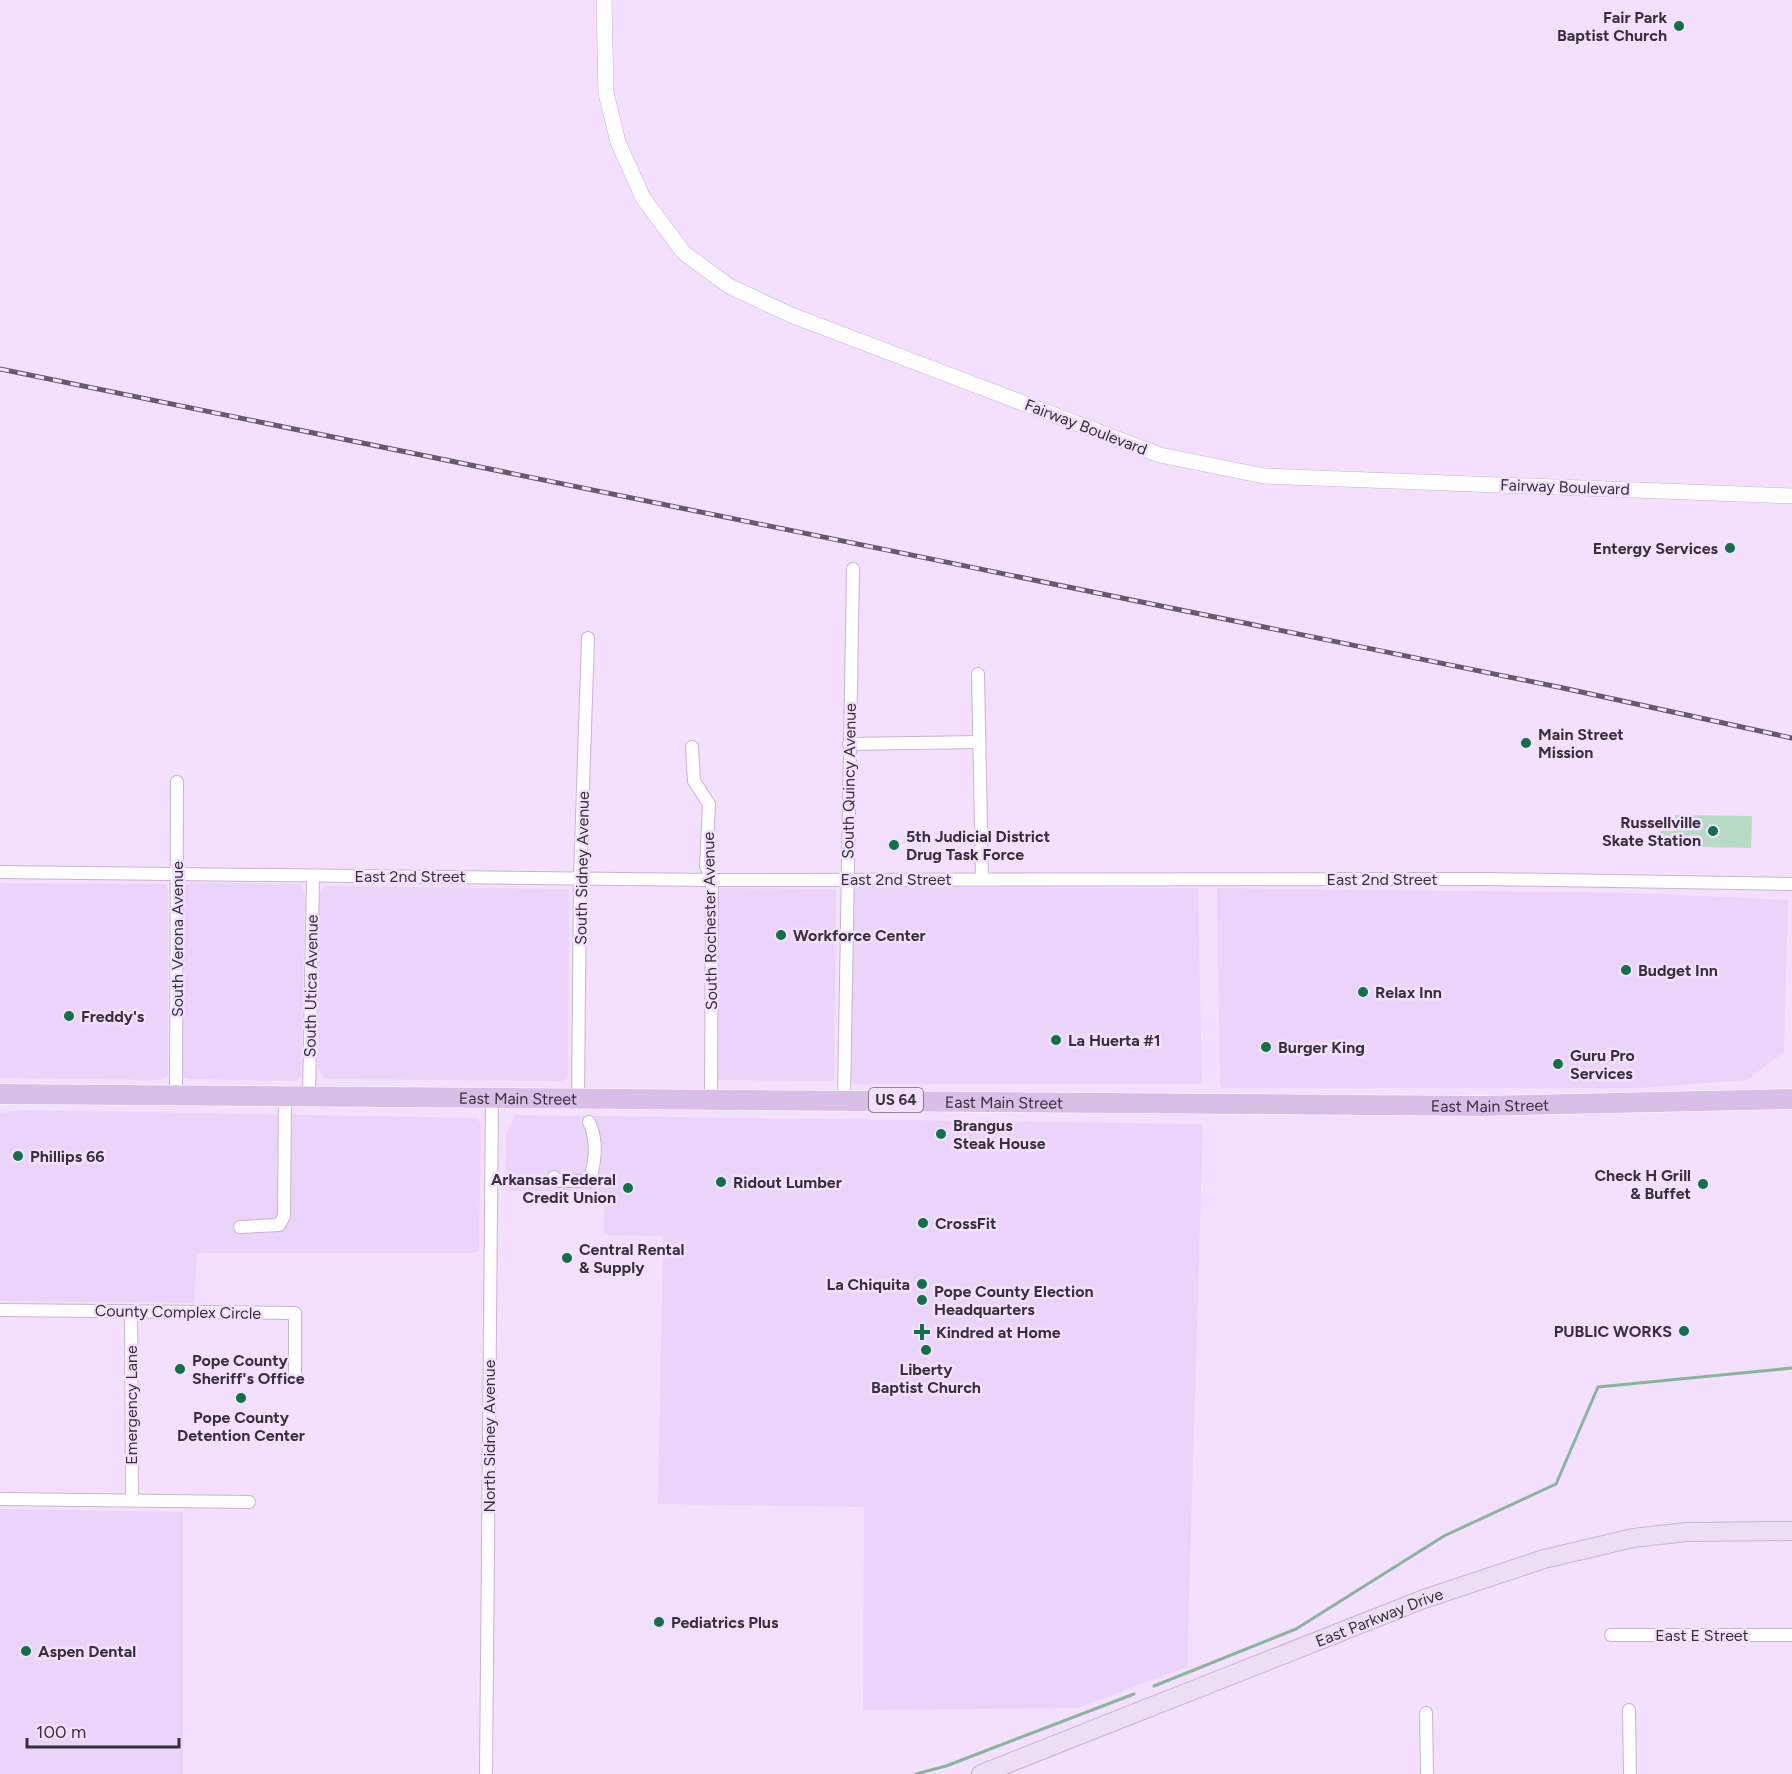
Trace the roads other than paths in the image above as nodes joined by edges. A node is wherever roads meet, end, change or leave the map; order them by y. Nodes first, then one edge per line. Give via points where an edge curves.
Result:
1 (604, 0) edge
2 (1792, 496) edge
3 (853, 569) dead end
4 (588, 638) dead end
5 (978, 674) dead end
6 (978, 742) junction
7 (849, 744) junction
8 (692, 747) dead end
9 (177, 782) dead end
10 (0, 872) edge
11 (178, 874) junction
12 (313, 876) junction
13 (580, 877) junction
14 (848, 879) junction
15 (982, 879) junction
16 (712, 880) junction
17 (1792, 884) edge
18 (0, 1094) edge
19 (176, 1095) junction
20 (285, 1096) junction
21 (309, 1096) junction
22 (492, 1097) junction
23 (578, 1098) junction
24 (711, 1099) junction
25 (1792, 1099) edge
26 (844, 1100) junction
27 (589, 1122) dead end
28 (554, 1177) dead end
29 (240, 1227) dead end
30 (0, 1310) edge
31 (131, 1311) junction
32 (295, 1374) dead end
33 (0, 1499) edge
34 (132, 1500) junction
35 (249, 1502) dead end
36 (1792, 1531) edge
37 (1611, 1635) dead end
38 (1792, 1635) edge
39 (1629, 1710) dead end
40 (1426, 1713) dead end
41 (486, 1774) edge
42 (981, 1774) edge
43 (1427, 1774) edge
44 (1630, 1774) edge

1 - 2 street, Fairway Boulevard via 606,93 618,142 643,198 684,253 729,286 791,315 1160,455 1264,476
3 - 7 street, South Quincy Avenue
4 - 13 street, South Sidney Avenue
5 - 6 street
6 - 7 street
6 - 15 street
7 - 14 street, South Quincy Avenue
8 - 16 street, South Rochester Avenue via 694,781 709,804 706,866
9 - 11 street, South Verona Avenue
10 - 11 street, East 2nd Street
11 - 12 street, East 2nd Street
11 - 19 street, South Verona Avenue
12 - 13 street, East 2nd Street
12 - 21 street, South Utica Avenue
13 - 16 street, East 2nd Street
13 - 23 street, South Sidney Avenue
14 - 15 street, East 2nd Street
14 - 16 street, East 2nd Street
14 - 26 street, South Quincy Avenue
15 - 17 street, East 2nd Street via 1488,879
16 - 24 street, South Rochester Avenue
18 - 19 main road, East Main Street / US 64
19 - 20 main road, East Main Street / US 64
20 - 21 main road, East Main Street / US 64
20 - 29 street via 284,1216 279,1225
21 - 22 main road, East Main Street / US 64
22 - 23 main road, East Main Street / US 64
22 - 41 street, North Sidney Avenue
23 - 24 main road, East Main Street / US 64
24 - 26 main road, East Main Street / US 64
25 - 26 main road, East Main Street / US 64 via 1494,1106
27 - 28 street via 595,1156 590,1181 558,1181
30 - 31 street, County Complex Circle
31 - 32 street, County Complex Circle via 295,1313
31 - 34 street, Emergency Lane
33 - 34 street
34 - 35 street
36 - 42 main road, East Parkway Drive via 1686,1532 1623,1540 1544,1559 1424,1599
37 - 38 street, East E Street
39 - 44 street
40 - 43 street

